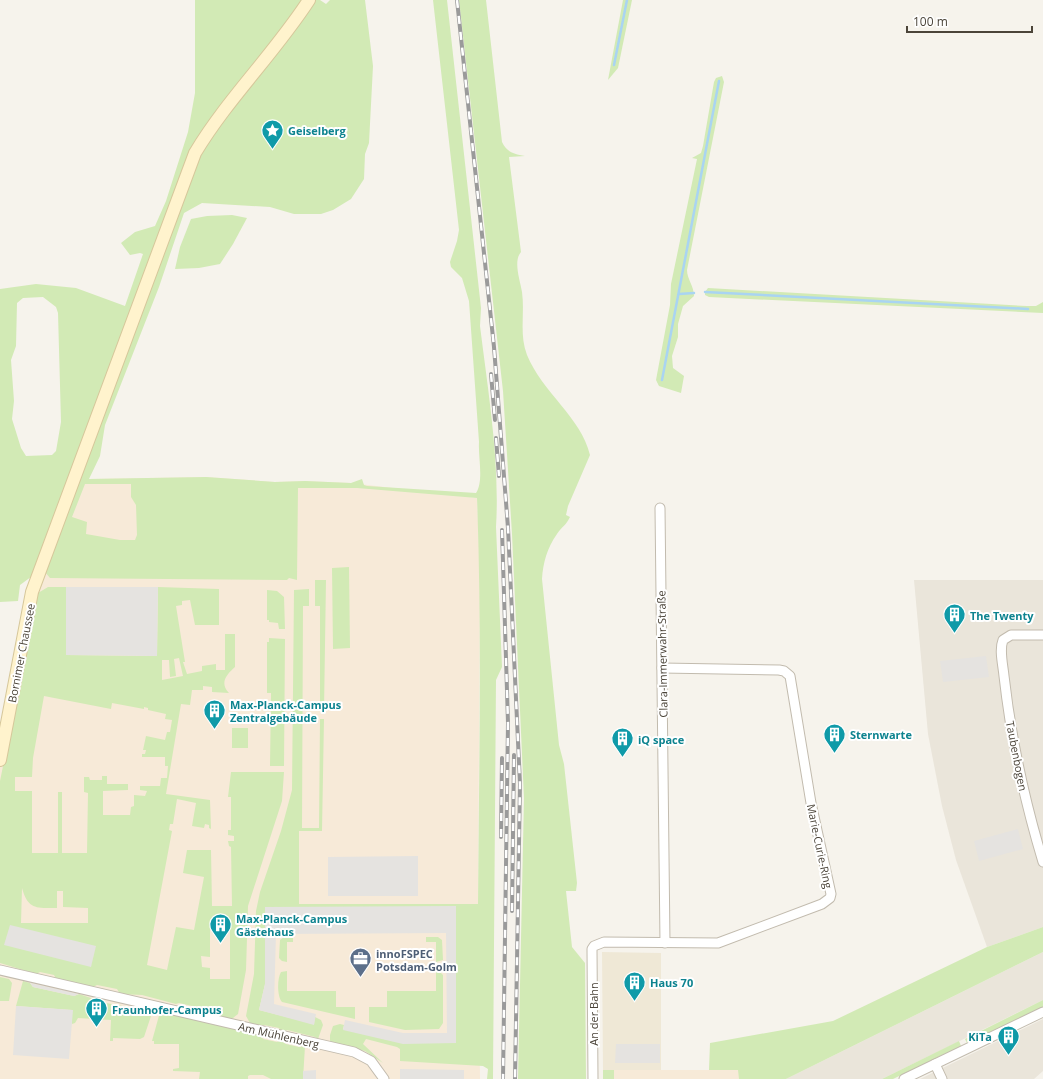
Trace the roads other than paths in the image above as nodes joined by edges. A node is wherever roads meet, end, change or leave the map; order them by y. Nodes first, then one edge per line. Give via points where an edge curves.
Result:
1 (309, 0) edge
2 (660, 508) dead end
3 (1043, 635) edge
4 (662, 668) junction
5 (0, 760) edge
6 (1043, 862) edge
7 (665, 943) junction
8 (592, 949) joint
9 (0, 970) edge
10 (1043, 1012) edge
11 (935, 1064) junction
12 (384, 1079) edge
13 (594, 1079) edge
14 (904, 1079) edge
15 (942, 1079) edge

1 - 5 street, Bornimer Chaussee via 285,35 225,108 195,153 32,592
2 - 4 street, Clara-Immerwahr-Straße
3 - 6 street, Taubenbogen via 1008,635 1001,647 1016,754
4 - 7 street, Clara-Immerwahr-Straße
4 - 7 street, Marie-Curie-Ring via 779,670 790,676 811,803 831,894 822,904 722,942
7 - 8 street, Marie-Curie-Ring via 604,942 598,943
8 - 13 street, An der Bahn
9 - 12 street, Am Mühlenberg via 354,1052 371,1061
10 - 11 street
11 - 14 street
11 - 15 street

